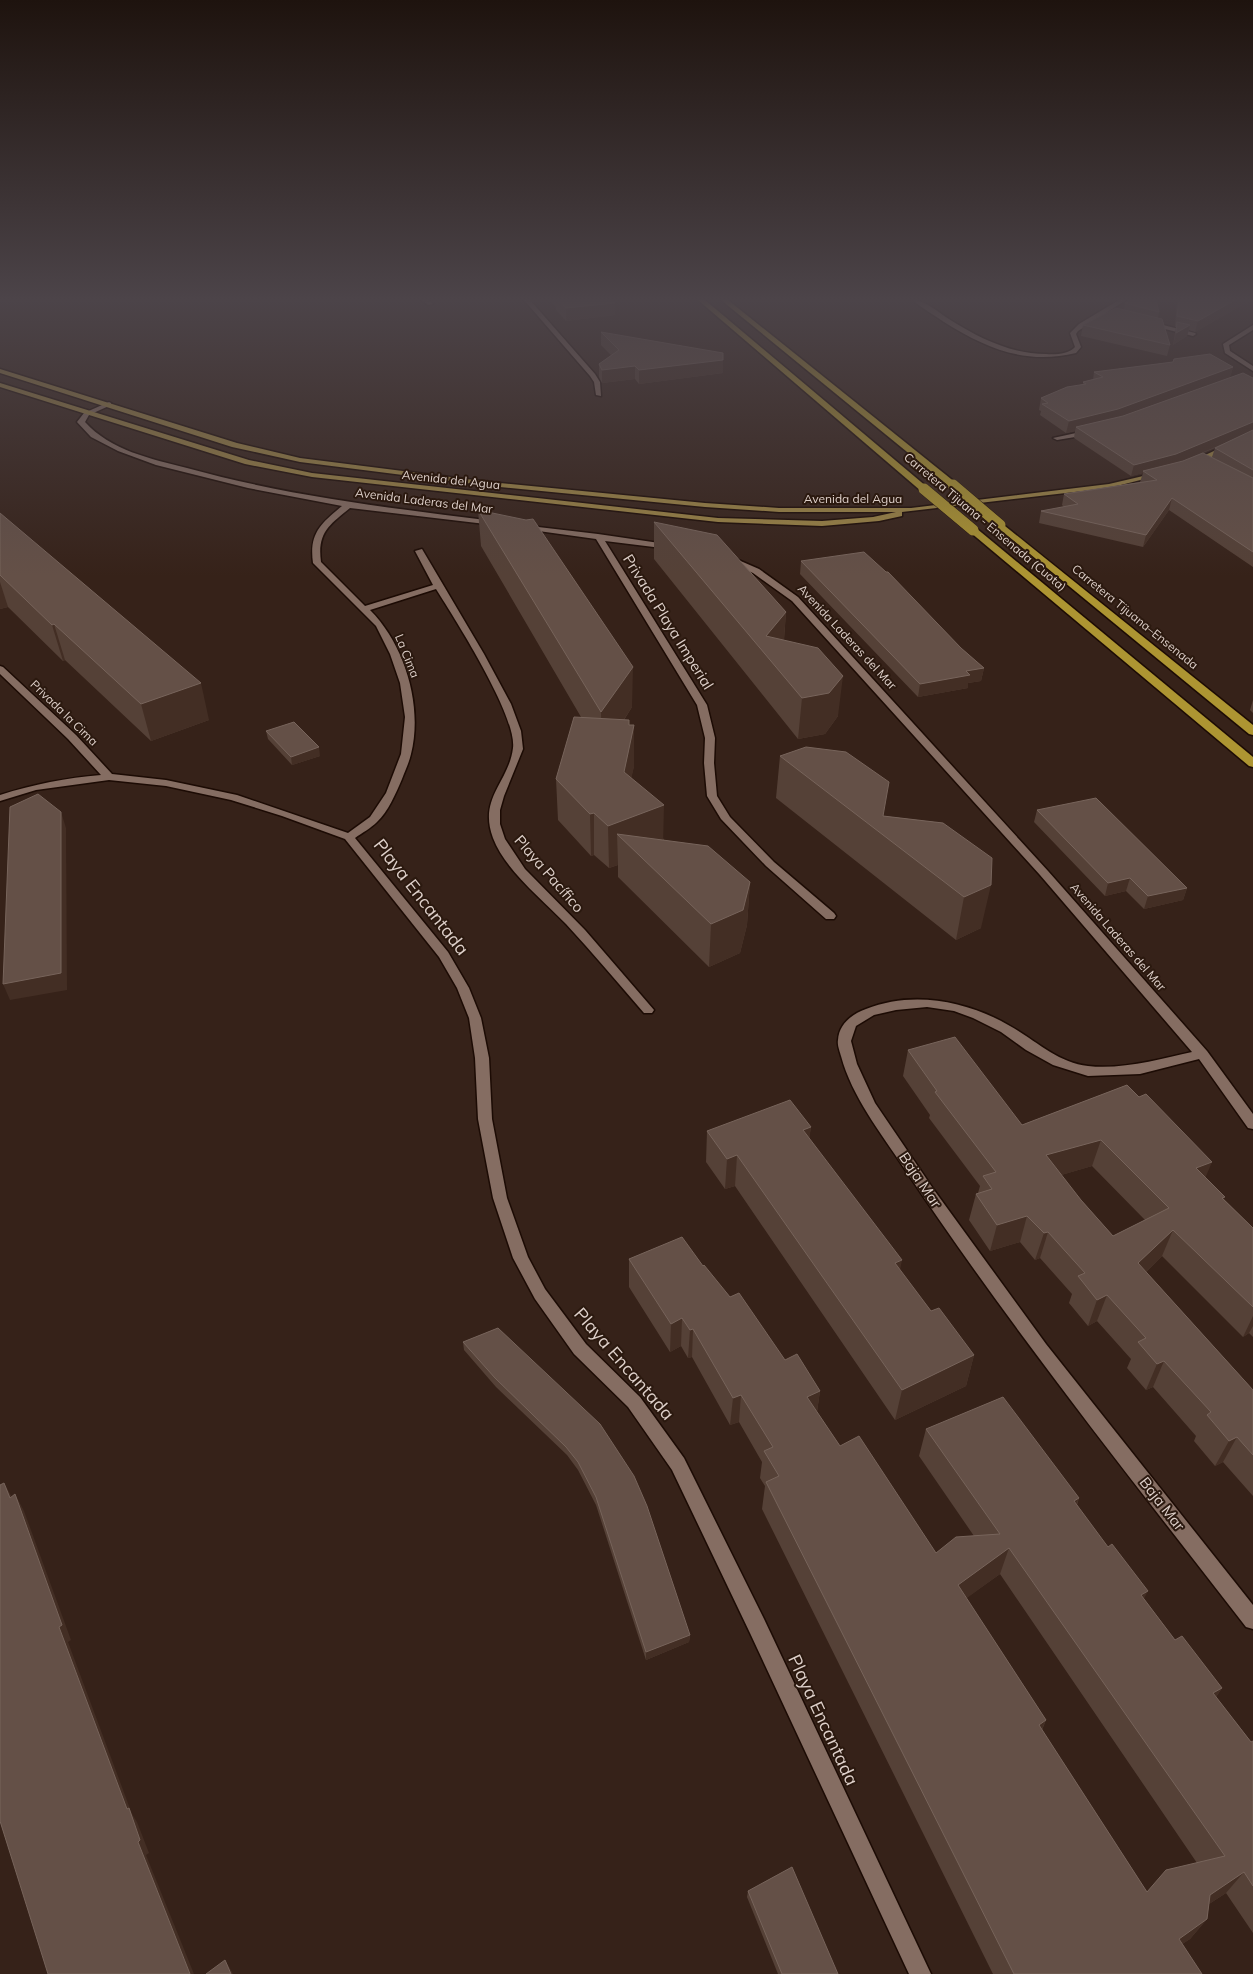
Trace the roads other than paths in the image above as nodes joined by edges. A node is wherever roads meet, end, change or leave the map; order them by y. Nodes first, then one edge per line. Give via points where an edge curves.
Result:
1 (21, 392) edge
2 (70, 392) edge
3 (810, 392) edge
4 (838, 392) edge
5 (109, 404) junction
6 (86, 414) junction
7 (1102, 429) edge
8 (1253, 435) edge
9 (1070, 446) dead end
10 (1202, 459) junction
11 (1211, 464) edge
12 (1186, 466) edge
13 (1161, 474) edge
14 (348, 505) junction
15 (911, 510) junction
16 (505, 524) edge
17 (1000, 525) joint
18 (514, 526) edge
19 (598, 536) junction
20 (678, 548) edge
21 (418, 551) dead end
22 (720, 556) edge
23 (438, 586) junction
24 (364, 609) junction
25 (0, 669) edge
26 (1253, 731) edge
27 (1253, 763) edge
28 (109, 776) junction
29 (0, 798) edge
30 (349, 837) junction
31 (830, 916) dead end
32 (648, 1010) dead end
33 (1202, 1054) junction
34 (1253, 1124) edge
35 (1253, 1620) edge
36 (920, 1974) edge

1 - 6 main road, Avenida del Agua
2 - 5 main road, Avenida del Agua
3 - 27 highway, Carretera Tijuana - Ensenada (Cuota), bridge
4 - 17 highway, Carretera Tijuana - Ensenada (Cuota), bridge
5 - 6 street
5 - 15 main road, Avenida del Agua via 262,453 371,470 738,507
6 - 14 street, Avenida Laderas del Mar via 81,422 88,432 144,459 215,478
6 - 15 main road, Avenida del Agua via 248,462 360,482 777,524 842,523 888,518
7 - 9 street via 1057,438
8 - 10 main road
10 - 11 street
10 - 12 main road
13 - 15 main road, Avenida del Agua via 1109,486
14 - 16 street, Avenida Laderas del Mar
14 - 24 street, La Cima via 324,524 316,537 314,551 317,563
17 - 26 highway, Carretera Tijuana–Ensenada
18 - 19 street
19 - 20 street
19 - 31 street, Privada Playa Imperial via 702,705 710,738 712,796 726,819 770,864
21 - 23 street, Playa Pacífico
22 - 33 street, Avenida Laderas del Mar via 752,569 795,599 1044,872
23 - 24 street
23 - 32 street, Playa Pacífico via 498,690 514,721 519,740 515,758 496,802 495,823 499,839 516,864 590,942
24 - 30 street, La Cima via 380,625 395,654 405,683 410,717 406,754 391,793 374,819
25 - 28 street, Privada la Cima
28 - 29 street via 51,784
28 - 30 street via 166,783 233,797
30 - 36 street, Playa Encantada via 444,955 463,988 475,1018 482,1058 485,1119 500,1198 520,1258 540,1294 580,1349 634,1402 678,1464
33 - 34 street, Avenida Laderas del Mar
33 - 35 street, Baja Mar via 1140,1069 1088,1071 1058,1062 1006,1028 978,1016 955,1007 927,1003 870,1012 851,1023 844,1041 850,1064 869,1105 941,1210 1040,1349

